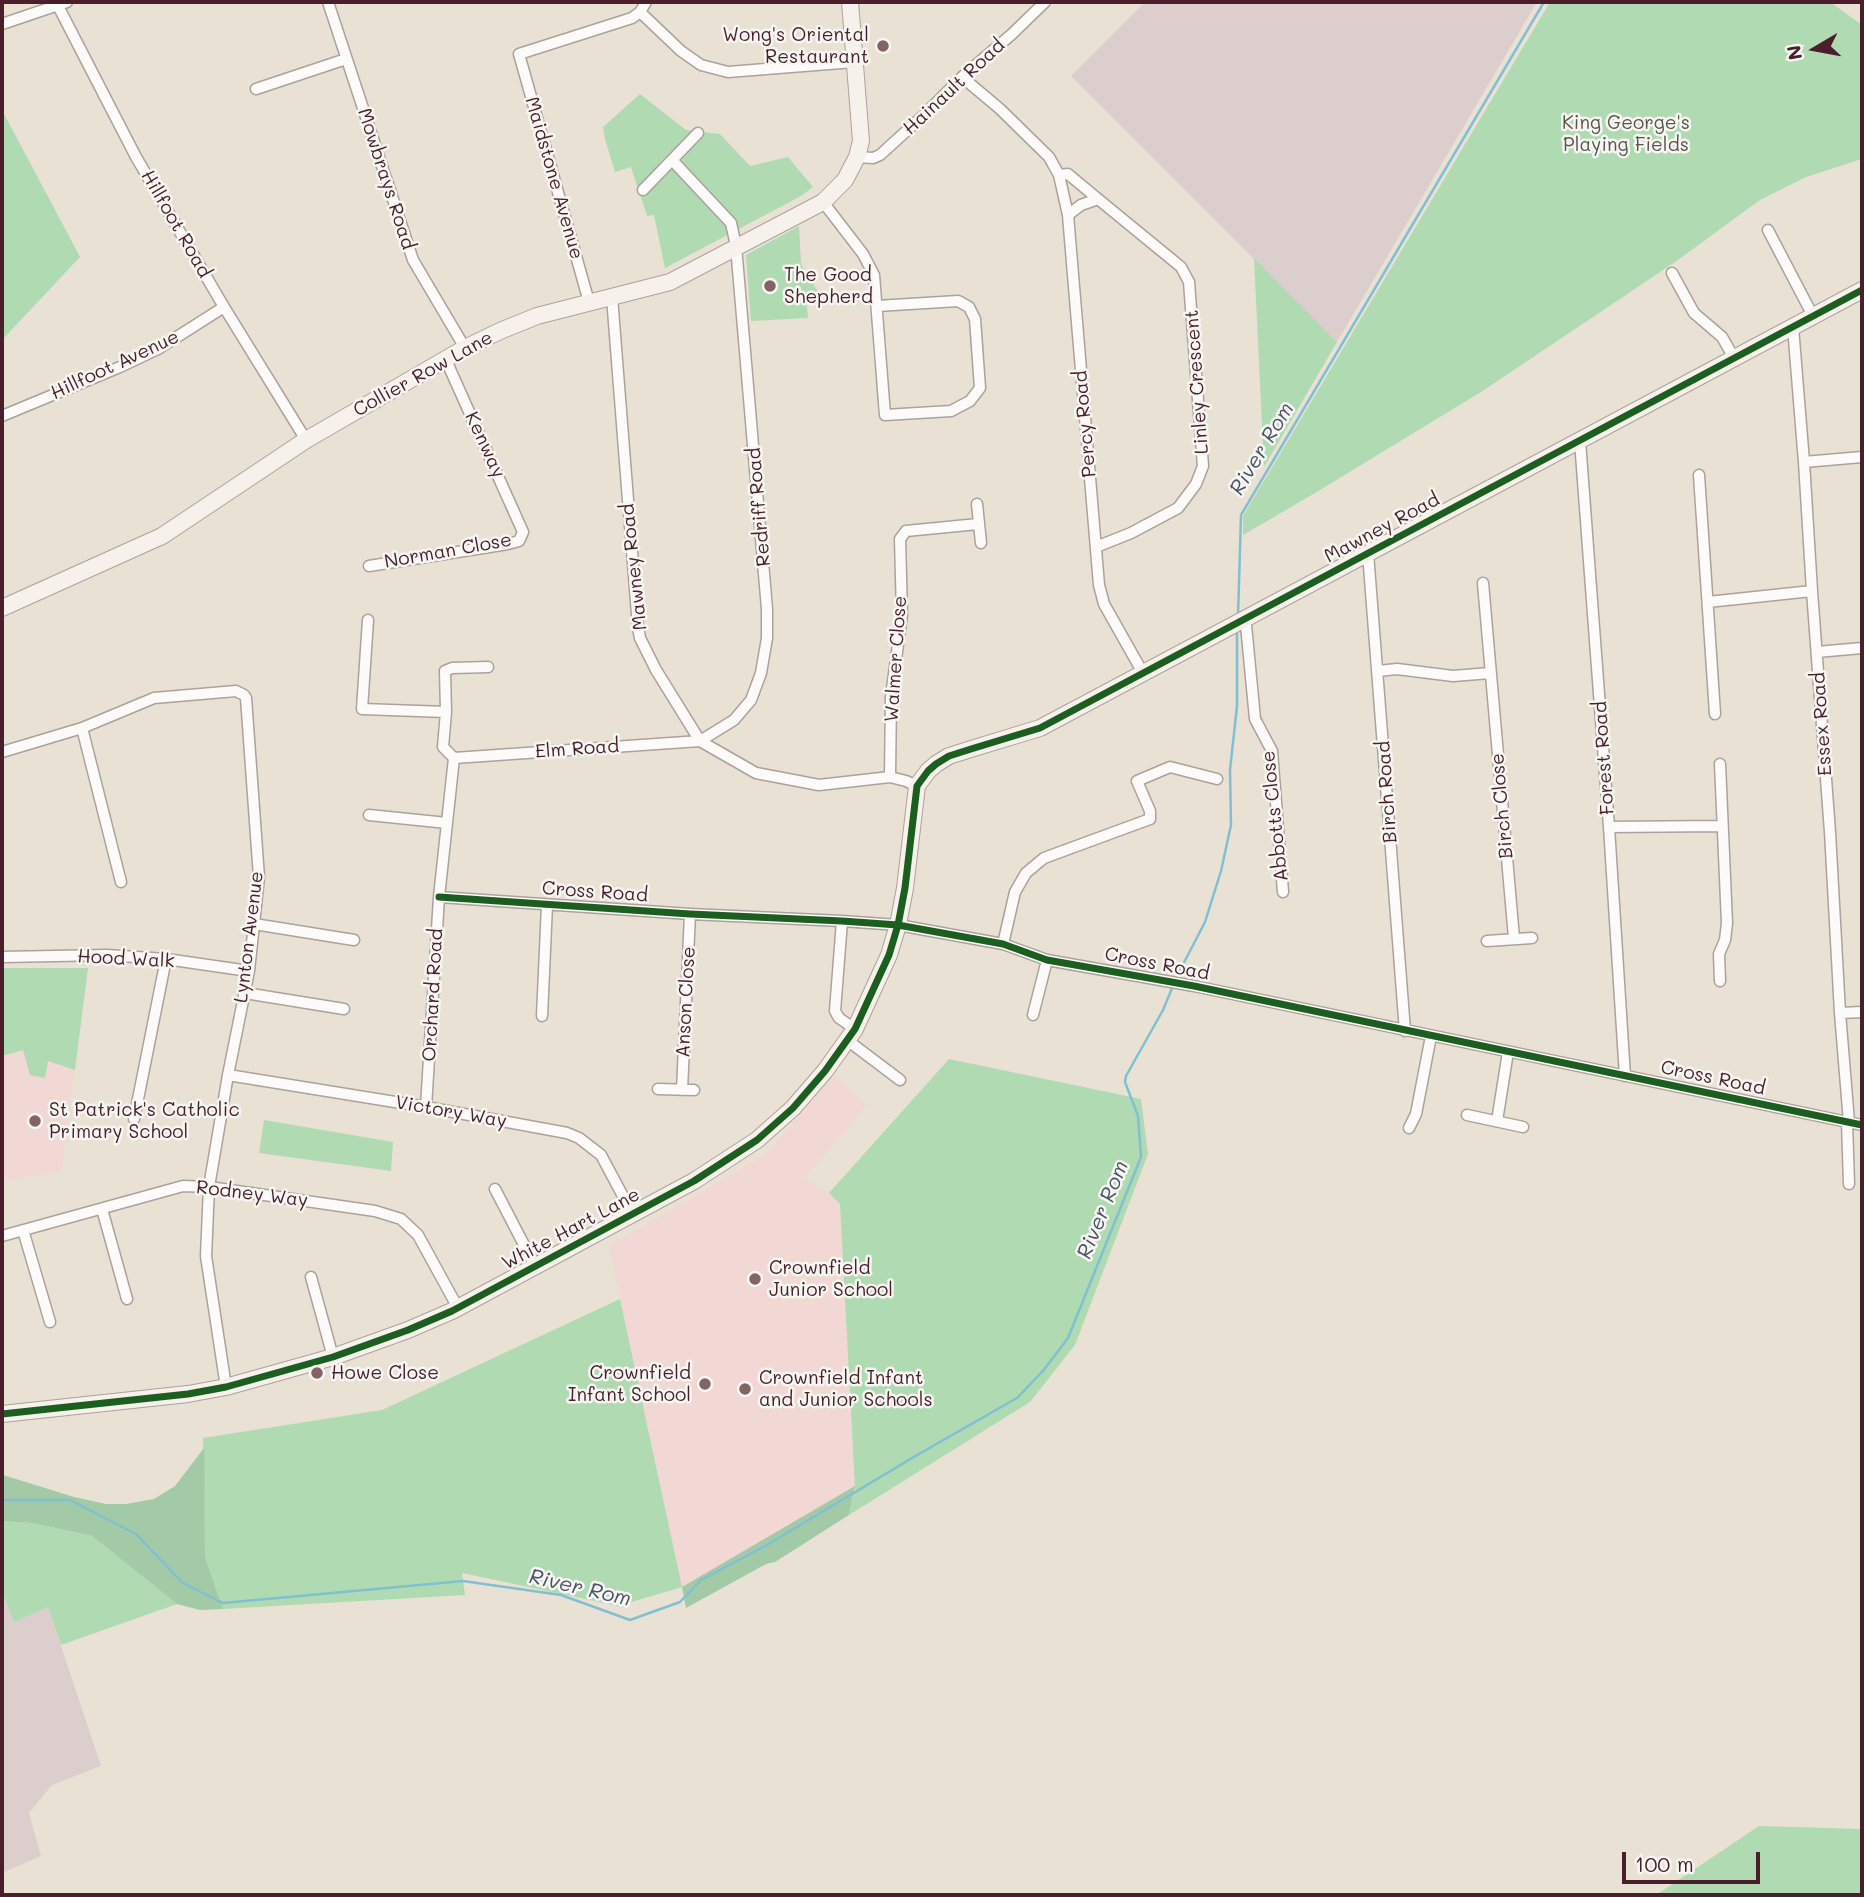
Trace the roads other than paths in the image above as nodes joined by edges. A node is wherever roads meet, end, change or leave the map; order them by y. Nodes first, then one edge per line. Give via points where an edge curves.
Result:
1 (328, 2) edge
2 (850, 2) edge
3 (1045, 2) edge
4 (60, 3) edge
5 (643, 5) edge
6 (2, 24) edge
7 (346, 59) junction
8 (854, 62) junction
9 (962, 77) junction
10 (256, 89) dead end
11 (698, 133) dead end
12 (857, 157) junction
13 (672, 160) junction
14 (1057, 171) junction
15 (643, 190) dead end
16 (1098, 198) junction
17 (823, 202) junction
18 (1068, 215) junction
19 (1768, 230) dead end
20 (737, 246) junction
21 (1679, 278) dead end
22 (1862, 290) edge
23 (612, 296) junction
24 (589, 302) junction
25 (877, 306) junction
26 (224, 307) junction
27 (1813, 316) junction
28 (1793, 327) junction
29 (465, 348) junction
30 (445, 358) junction
31 (1734, 358) junction
32 (2, 415) edge
33 (306, 440) junction
34 (1580, 440) junction
35 (1862, 457) edge
36 (1804, 462) junction
37 (1699, 475) dead end
38 (977, 504) dead end
39 (978, 524) junction
40 (523, 531) joint
41 (981, 543) dead end
42 (1096, 547) junction
43 (1368, 553) junction
44 (369, 566) dead end
45 (1483, 583) dead end
46 (1811, 591) junction
47 (1708, 602) junction
48 (2, 608) edge
49 (368, 620) dead end
50 (1238, 622) junction
51 (1862, 648) edge
52 (1817, 652) junction
53 (488, 667) dead end
54 (1378, 671) junction
55 (1143, 673) junction
56 (1490, 673) junction
57 (446, 712) junction
58 (1715, 714) dead end
59 (82, 728) junction
60 (699, 741) junction
61 (2, 752) edge
62 (454, 758) junction
63 (1720, 764) dead end
64 (890, 777) junction
65 (1217, 779) dead end
66 (917, 786) junction
67 (369, 815) dead end
68 (447, 823) junction
69 (1721, 826) junction
70 (1609, 827) junction
71 (121, 882) dead end
72 (1283, 892) dead end
73 (439, 897) junction
74 (547, 905) junction
75 (690, 914) junction
76 (842, 920) junction
77 (254, 924) junction
78 (898, 925) junction
79 (1514, 938) junction
80 (1532, 938) dead end
81 (354, 940) dead end
82 (1487, 941) dead end
83 (1003, 944) junction
84 (2, 957) edge
85 (166, 959) junction
86 (1046, 960) junction
87 (249, 971) junction
88 (1720, 981) dead end
89 (245, 993) junction
90 (344, 1009) dead end
91 (1862, 1012) edge
92 (1840, 1013) junction
93 (1033, 1016) dead end
94 (542, 1017) dead end
95 (1405, 1031) junction
96 (851, 1035) junction
97 (1432, 1036) junction
98 (1508, 1052) junction
99 (228, 1075) junction
100 (1625, 1076) junction
101 (900, 1080) dead end
102 (658, 1089) dead end
103 (682, 1090) junction
104 (694, 1090) dead end
105 (426, 1107) junction
106 (1467, 1115) dead end
107 (134, 1119) dead end
108 (1497, 1121) junction
109 (1848, 1122) junction
110 (1862, 1125) edge
111 (1523, 1127) dead end
112 (1409, 1128) dead end
113 (1849, 1184) dead end
114 (209, 1187) junction
115 (495, 1189) dead end
116 (102, 1209) junction
117 (633, 1215) junction
118 (23, 1230) junction
119 (2, 1236) edge
120 (535, 1266) junction
121 (311, 1277) dead end
122 (127, 1299) dead end
123 (458, 1308) junction
124 (50, 1322) dead end
125 (333, 1357) junction
126 (226, 1387) junction
127 (2, 1414) edge

1 - 7 street, Mowbrays Road
2 - 8 street, Collier Row Lane
3 - 9 street, Hainault Road
4 - 6 street
4 - 26 street, Hillfoot Road via 136,157
5 - 8 street via 681,51 701,65 728,72
5 - 24 street, Maidstone Avenue via 632,18 519,54
7 - 10 street
7 - 29 street, Mowbrays Road via 413,260
8 - 12 street, Collier Row Lane via 861,141
9 - 12 street, Hainault Road via 880,155
9 - 14 street, Linley Crescent via 1049,157
11 - 13 street
12 - 17 street, Collier Row Lane via 845,180
13 - 15 street
13 - 20 street, Redriff Road via 731,223
14 - 16 street, Linley Crescent via 1068,174
14 - 18 street, Percy Road
16 - 18 street
16 - 42 street, Linley Crescent via 1181,267 1189,282 1203,466 1178,508
17 - 20 street, Collier Row Lane
17 - 25 street via 874,275
18 - 42 street, Percy Road
19 - 27 street
20 - 23 street, Collier Row Lane via 670,282
20 - 60 street, Redriff Road via 768,638 751,700 734,720
21 - 31 street via 1694,313 1722,337
22 - 27 street, Mawney Road
23 - 24 street, Collier Row Lane
23 - 60 street, Mawney Road via 640,638
24 - 29 street, Collier Row Lane via 537,316
25 - 25 street via 885,415 951,411 970,401 980,388 975,319 968,307 958,301
26 - 32 street, Hillfoot Avenue via 158,349
26 - 33 street, Hillfoot Road
27 - 28 street, Mawney Road
28 - 31 street, Mawney Road
28 - 36 street, Essex Road
29 - 30 street, Collier Row Lane
30 - 33 street, Collier Row Lane
30 - 40 street, Kenway
31 - 34 street, Mawney Road
33 - 48 street, Collier Row Lane via 162,536
34 - 43 street, Mawney Road
34 - 70 street, Forest Road
35 - 36 street
36 - 46 street, Essex Road
37 - 47 street
38 - 39 street
39 - 41 street
39 - 64 street, Walmer Close via 906,531 900,539 902,615 891,696
40 - 44 street, Norman Close via 519,541 508,544
42 - 55 street, Percy Road via 1104,604
43 - 50 street, Mawney Road
43 - 54 street, Birch Road
45 - 56 street, Birch Close
46 - 47 street
46 - 52 street, Essex Road
47 - 58 street
49 - 57 street via 362,709
50 - 55 street, Mawney Road
50 - 72 street, Abbotts Close via 1246,625 1255,719 1272,751
51 - 52 street
52 - 92 street, Essex Road
53 - 57 street via 445,671
54 - 56 street via 1453,676
54 - 95 street, Birch Road
55 - 66 street, Mawney Road via 1040,728 949,757 928,771
56 - 79 street, Birch Close
57 - 62 street via 443,747
59 - 61 street, Lynton Avenue
59 - 71 street
59 - 77 street, Lynton Avenue via 154,698 236,691 244,695 259,877
60 - 62 street, Elm Road
60 - 64 street, Mawney Road via 756,773 781,778 819,785
62 - 68 street, Orchard Road
63 - 69 street
64 - 66 street, Mawney Road
65 - 83 street via 1170,767 1137,781 1150,819 1044,858 1026,873 1015,892
66 - 78 street, White Hart Lane
67 - 68 street
68 - 73 street, Orchard Road
69 - 70 street
69 - 88 street via 1727,923 1718,954
70 - 100 street, Forest Road
73 - 74 street, Cross Road
73 - 105 street, Orchard Road
74 - 75 street, Cross Road
74 - 94 street
75 - 76 street, Cross Road
75 - 103 street, Anson Close
76 - 78 street, Cross Road
76 - 96 street via 835,1011
77 - 81 street
77 - 87 street, Lynton Avenue
78 - 83 street, Cross Road
78 - 96 street, White Hart Lane via 889,955
79 - 80 street
79 - 82 street
83 - 86 street, Cross Road
84 - 85 street, Hood Walk
85 - 87 street, Hood Walk
85 - 107 street
86 - 93 street
86 - 95 street, Cross Road
87 - 89 street, Lynton Avenue
89 - 90 street
89 - 99 street, Lynton Avenue
91 - 92 street
92 - 109 street, Essex Road
95 - 97 street, Cross Road
96 - 101 street
96 - 117 street, White Hart Lane via 793,1108 760,1138
97 - 98 street, Cross Road
97 - 112 street
98 - 100 street, Cross Road
98 - 108 street
99 - 105 street, Victory Way
99 - 114 street, Lynton Avenue
100 - 109 street, Cross Road
102 - 103 street
103 - 104 street
105 - 117 street, Victory Way via 579,1139 601,1155
106 - 108 street
108 - 111 street
109 - 110 street, Cross Road
109 - 113 street, Essex Road
114 - 116 street, Rodney Way via 183,1186
114 - 123 street, Rodney Way via 375,1211 401,1219 418,1235
114 - 126 street, Lynton Avenue via 206,1256
115 - 120 street
116 - 118 street, Rodney Way
116 - 122 street
117 - 120 street, White Hart Lane
118 - 119 street, Rodney Way
118 - 124 street
120 - 123 street, White Hart Lane
121 - 125 street
123 - 125 street, White Hart Lane
125 - 126 street, White Hart Lane
126 - 127 street, White Hart Lane

